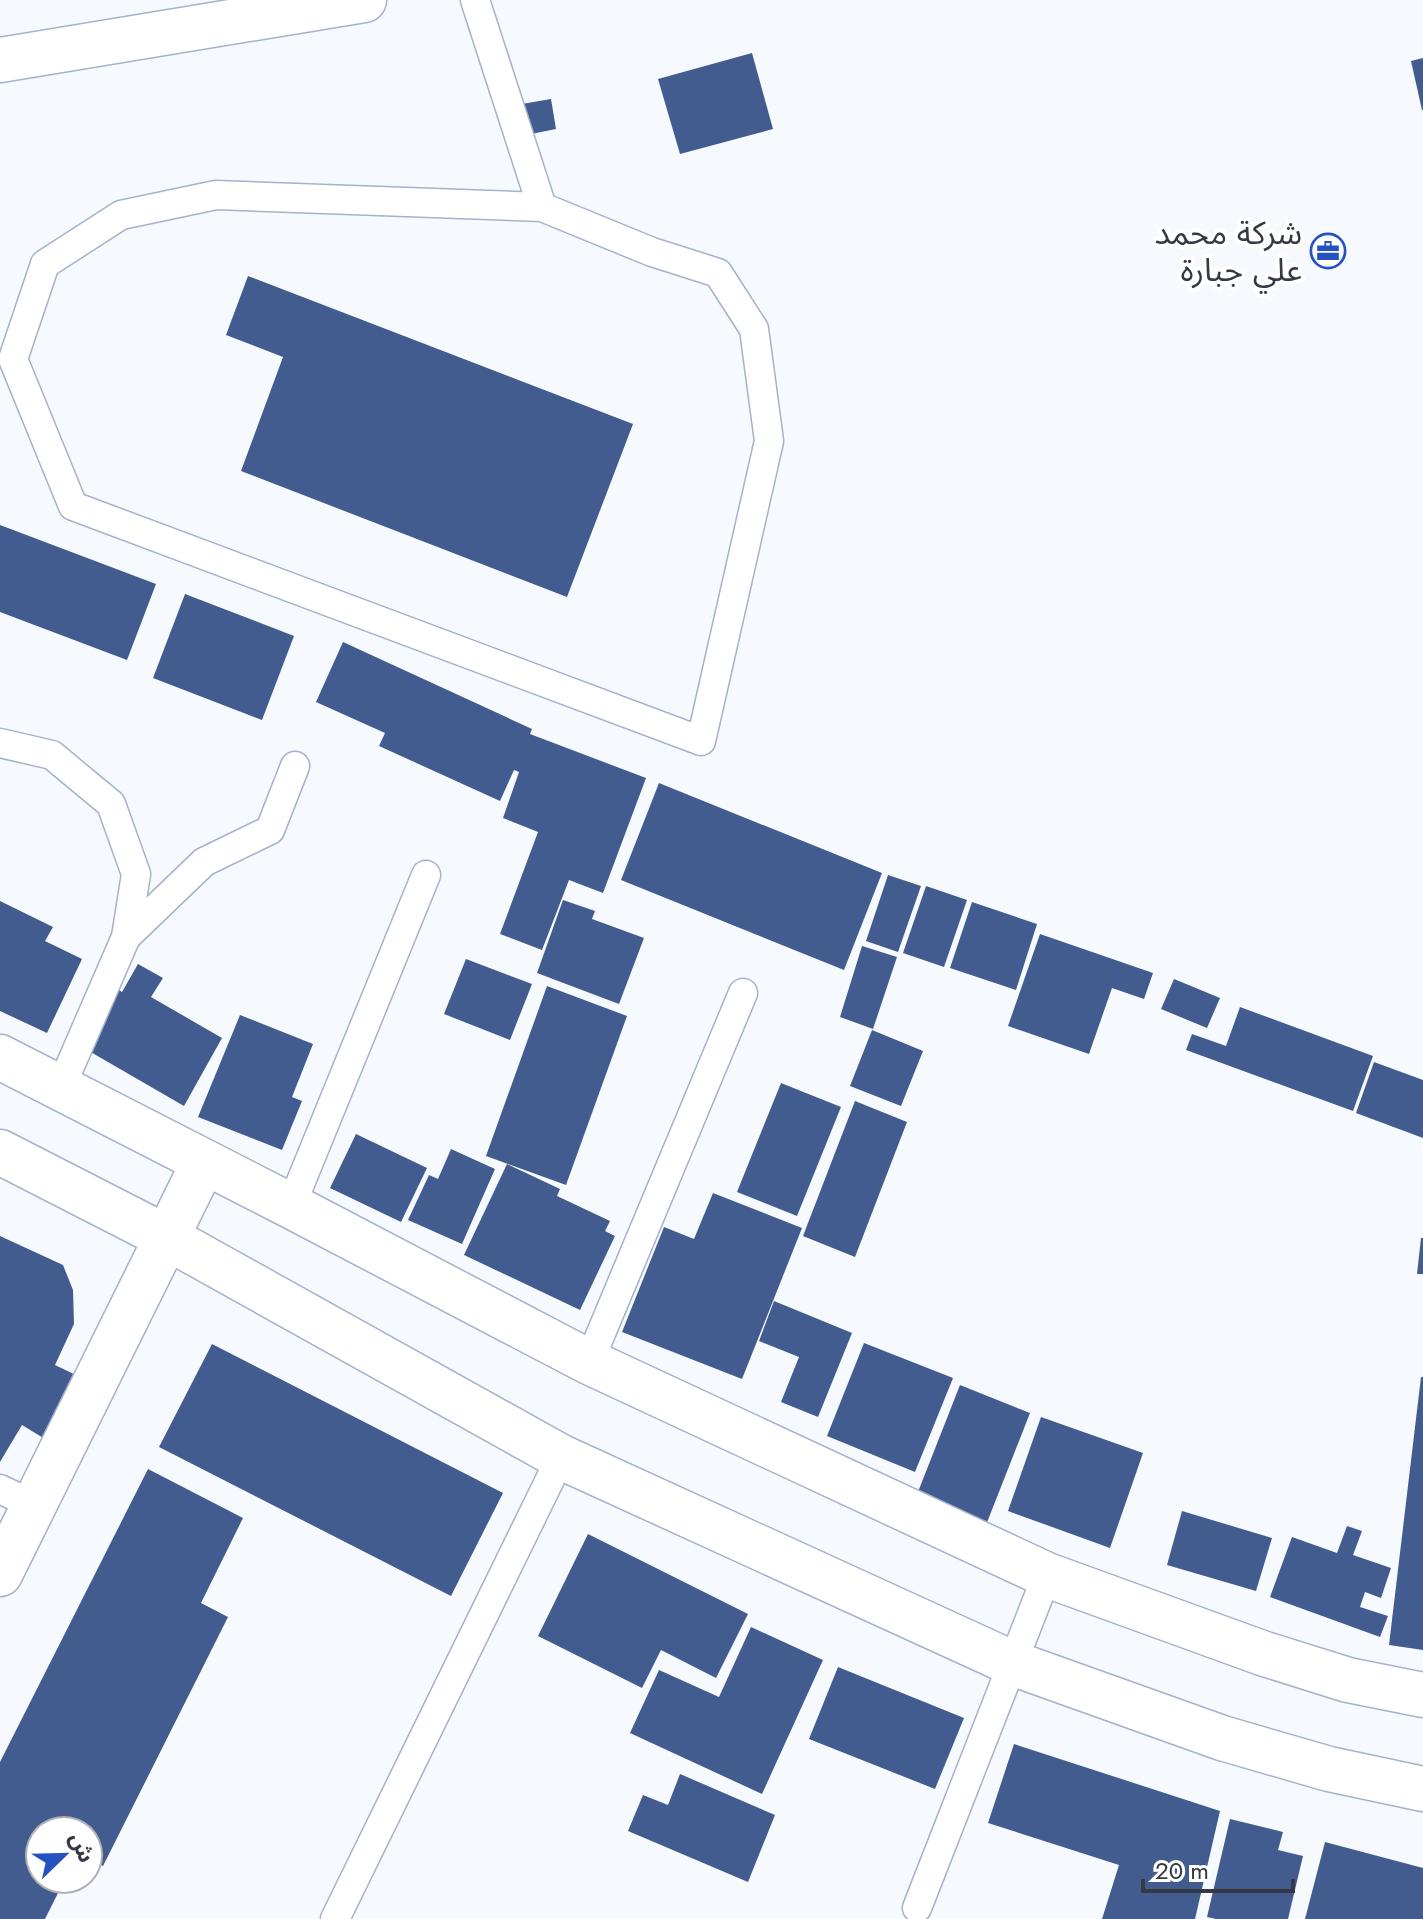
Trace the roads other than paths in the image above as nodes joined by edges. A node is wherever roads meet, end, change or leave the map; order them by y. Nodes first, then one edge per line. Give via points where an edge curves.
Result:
1 (364, 0) edge
2 (475, 0) edge
3 (0, 60) edge
4 (542, 207) junction
5 (0, 743) edge
6 (295, 766) dead end
7 (426, 875) dead end
8 (126, 937) junction
9 (743, 993) dead end
10 (0, 1057) edge
11 (60, 1089) junction
12 (0, 1152) edge
13 (204, 1162) junction
14 (291, 1206) junction
15 (166, 1237) junction
16 (589, 1362) junction
17 (561, 1457) junction
18 (17, 1497) edge
19 (0, 1574) edge
20 (1047, 1575) junction
21 (1012, 1663) junction
22 (1423, 1695) edge
23 (1423, 1789) edge
24 (917, 1908) dead end
25 (335, 1919) edge

1 - 3 street
2 - 4 lane
4 - 4 lane via 216,195 121,215 45,264 13,359 73,506 701,741 769,441 754,329 718,273
5 - 8 lane via 52,755 111,804 136,874
6 - 8 lane via 270,830 204,862
7 - 14 lane
8 - 11 lane
9 - 16 lane
10 - 11 street
11 - 13 street
12 - 15 street
13 - 14 street
13 - 15 street
14 - 16 street
15 - 17 street
15 - 18 street
16 - 20 street
17 - 21 street
17 - 25 lane
18 - 19 street
20 - 21 lane
20 - 22 street via 1262,1653 1348,1680
21 - 23 street via 1222,1738
21 - 24 lane

